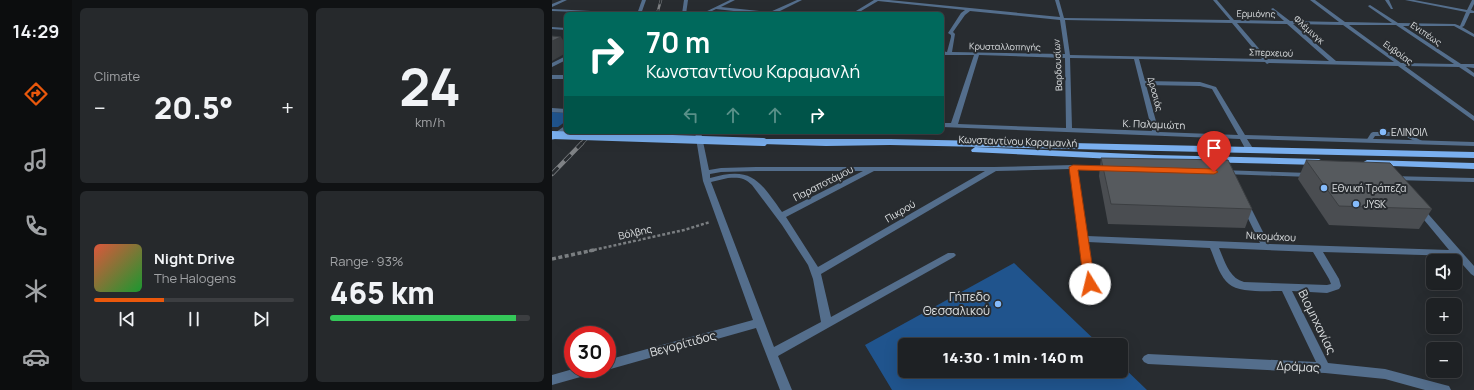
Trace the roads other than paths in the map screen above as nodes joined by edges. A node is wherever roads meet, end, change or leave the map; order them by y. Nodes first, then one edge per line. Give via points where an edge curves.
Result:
1 (565, 0) edge
2 (644, 0) edge
3 (686, 0) edge
4 (733, 0) edge
5 (800, 0) edge
6 (877, 0) edge
7 (1057, 0) edge
8 (1214, 0) edge
9 (1312, 0) edge
10 (1387, 0) edge
11 (1407, 0) edge
12 (1474, 0) edge
13 (552, 6) edge
14 (1370, 6) dead end
15 (716, 8) junction
16 (1392, 8) dead end
17 (969, 9) junction
18 (1273, 9) dead end
19 (552, 10) edge
20 (1469, 11) junction
21 (591, 12) edge
22 (640, 12) edge
23 (684, 12) edge
24 (707, 12) edge
25 (753, 12) edge
26 (775, 12) edge
27 (856, 12) edge
28 (1474, 12) edge
29 (1064, 19) junction
30 (1234, 22) junction
31 (1288, 22) junction
32 (1344, 24) junction
33 (1398, 24) junction
34 (1455, 25) junction
35 (1462, 26) junction
36 (552, 28) edge
37 (1474, 28) edge
38 (564, 29) edge
39 (944, 32) edge
40 (950, 33) junction
41 (1474, 36) edge
42 (944, 53) edge
43 (949, 53) junction
44 (977, 54) junction
45 (1068, 56) junction
46 (1136, 58) junction
47 (564, 59) edge
48 (1267, 62) junction
49 (1335, 63) junction
50 (1401, 65) junction
51 (552, 66) edge
52 (1460, 66) junction
53 (1474, 66) edge
54 (1474, 75) edge
55 (552, 77) edge
56 (564, 77) edge
57 (1142, 83) junction
58 (552, 110) edge
59 (564, 111) edge
60 (1474, 119) edge
61 (944, 125) edge
62 (954, 125) junction
63 (564, 129) edge
64 (1069, 130) junction
65 (698, 134) edge
66 (1156, 134) junction
67 (552, 135) edge
68 (1243, 137) junction
69 (552, 138) edge
70 (826, 143) junction
71 (1474, 144) edge
72 (1250, 150) junction
73 (1474, 155) edge
74 (1332, 162) edge
75 (1355, 162) edge
76 (1474, 166) edge
77 (1073, 167) junction
78 (874, 169) junction
79 (994, 169) junction
80 (1120, 169) edge
81 (1214, 172) edge
82 (1314, 176) edge
83 (706, 177) junction
84 (1474, 180) edge
85 (1402, 190) edge
86 (1243, 199) edge
87 (1412, 201) edge
88 (781, 216) junction
89 (1082, 239) junction
90 (1213, 244) junction
91 (1266, 246) junction
92 (1316, 249) junction
93 (1458, 253) junction
94 (952, 254) dead end
95 (816, 272) junction
96 (1474, 272) edge
97 (1285, 288) junction
98 (1092, 299) dead end
99 (759, 323) junction
100 (827, 324) junction
101 (772, 354) junction
102 (1148, 359) dead end
103 (616, 362) edge
104 (1325, 368) junction
105 (564, 377) edge
106 (552, 380) edge
107 (786, 390) edge
108 (1445, 390) edge

1 - 13 street
2 - 22 street
3 - 23 street
4 - 15 street
5 - 26 street
6 - 17 street, Ερμιόνης
6 - 27 street
7 - 29 street, Βαρδουσίων
8 - 30 street
9 - 32 street, Ευβοίας
10 - 16 street
11 - 20 street
12 - 20 street
14 - 33 street, Ενιπέως
15 - 24 street
15 - 25 street
17 - 29 street, Ερμιόνης
17 - 40 street
18 - 31 street, Φλέμινγκ
19 - 21 street
20 - 28 street
20 - 35 street
29 - 30 street, Ερμιόνης
29 - 45 street, Βαρδουσίων
30 - 31 street, Ερμιόνης
30 - 48 street
31 - 32 street, Ερμιόνης
31 - 49 street, Φλέμινγκ
32 - 33 street, Ερμιόνης
32 - 50 street, Ευβοίας
33 - 34 street, Ερμιόνης
33 - 52 street, Ενιπέως
34 - 35 street, Ερμιόνης
34 - 41 street
35 - 37 street, Ερμιόνης
36 - 38 street
39 - 40 street
40 - 43 street via 953,37
42 - 43 street, Κρυσταλλοπηγής
43 - 44 street, Κρυσταλλοπηγής
44 - 45 street, Κρυσταλλοπηγής
44 - 62 street
45 - 46 street, Σπερχειού
45 - 64 street, Βαρδουσίων
46 - 48 street, Σπερχειού
46 - 57 street, Δροσιάς
47 - 51 street
48 - 49 street, Σπερχειού
49 - 50 street, Σπερχειού
50 - 52 street, Σπερχειού
50 - 60 street, Ευβοίας
52 - 53 street, Σπερχειού
52 - 54 street, Ενιπέως
55 - 56 street
57 - 66 street, Δροσιάς
57 - 68 street via 1200,84 1214,88
58 - 59 street
61 - 62 street, Κ. Παλαμιώτη
62 - 64 street, Κ. Παλαμιώτη
63 - 69 street
64 - 66 street, Κ. Παλαμιώτη
65 - 83 street
66 - 68 street, Κ. Παλαμιώτη
67 - 70 main road, bridge
68 - 71 street, Κ. Παλαμιώτη via 1369,141 1373,134 1405,134 1421,142
68 - 72 street
70 - 72 main road, Κωνσταντίνου Καραμανλή via 898,142
70 - 74 main road, Κωνσταντίνου Καραμανλή via 1155,158
72 - 73 main road, Κωνσταντίνου Καραμανλή
75 - 76 main road
77 - 79 street
77 - 80 street
77 - 89 street
78 - 79 street
78 - 83 street via 734,169
78 - 88 street, Παραποτάμου
79 - 95 street, Πικρού
81 - 82 street via 1231,176
83 - 88 street via 749,178 755,182
83 - 99 street
84 - 85 street via 1388,178
86 - 91 street
87 - 93 street
88 - 95 street
89 - 90 street, Νικομάχου
89 - 98 street
90 - 91 street, Νικομάχου
90 - 97 street, Βιομηχανίας via 1226,276 1233,283
91 - 92 street, Νικομάχου
92 - 93 street, Νικομάχου
92 - 97 street, Βιομηχανίας via 1336,286 1327,289
93 - 96 street
94 - 100 street
95 - 100 street
97 - 104 street, Βιομηχανίας
99 - 101 street
99 - 103 street, Βεγορίτιδος
100 - 101 street
101 - 107 street
102 - 104 street, Δράμας
104 - 108 street, Δράμας via 1385,374
105 - 106 street

